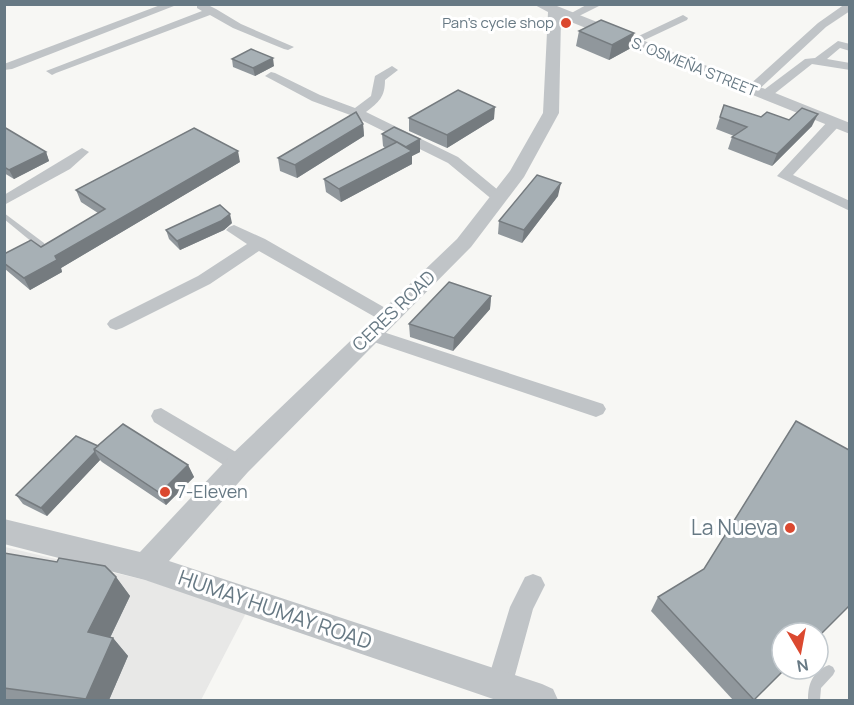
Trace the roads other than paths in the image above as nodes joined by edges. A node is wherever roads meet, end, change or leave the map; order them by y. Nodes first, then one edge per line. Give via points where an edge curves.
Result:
1 (174, 4) edge
2 (197, 4) edge
3 (598, 4) edge
4 (849, 6) edge
5 (212, 11) junction
6 (554, 11) edge
7 (683, 18) dead end
8 (632, 42) junction
9 (288, 47) dead end
10 (849, 48) edge
11 (818, 61) junction
12 (8, 67) dead end
13 (849, 67) edge
14 (392, 70) dead end
15 (52, 71) dead end
16 (271, 76) dead end
17 (758, 93) junction
18 (357, 113) junction
19 (834, 123) junction
20 (849, 129) edge
21 (82, 152) dead end
22 (8, 194) edge
23 (499, 198) junction
24 (849, 207) edge
25 (4, 215) edge
26 (234, 230) dead end
27 (259, 243) junction
28 (41, 244) edge
29 (388, 317) junction
30 (116, 324) dead end
31 (371, 334) junction
32 (596, 410) dead end
33 (161, 416) dead end
34 (239, 464) junction
35 (4, 531) edge
36 (145, 567) junction
37 (533, 585) dead end
38 (819, 681) edge
39 (499, 686) junction
40 (542, 700) edge
41 (814, 700) edge

1 - 12 street
2 - 5 street
3 - 6 street
4 - 17 street via 822,25
5 - 9 street
5 - 15 street
6 - 8 street, S. OSMEÑA STREET
6 - 23 street, CERES ROAD via 551,113 531,152
7 - 8 street
8 - 17 street, S. OSMEÑA STREET
10 - 11 street via 838,44
11 - 13 street
11 - 17 street via 808,61
14 - 18 street via 380,79 376,98
16 - 18 street
17 - 19 street, S. OSMEÑA STREET
18 - 23 street via 453,160
19 - 20 street, S. OSMEÑA STREET
19 - 24 street via 784,176
21 - 22 street via 65,166
23 - 29 street, CERES ROAD via 464,243
25 - 28 lane
26 - 27 street
27 - 29 street
27 - 30 street via 204,280
29 - 31 street, CERES ROAD
31 - 32 street
31 - 34 street, CERES ROAD
33 - 34 street
34 - 36 street, CERES ROAD
35 - 36 street, HUMAY HUMAY ROAD
36 - 39 street, HUMAY HUMAY ROAD
37 - 39 street via 522,607
38 - 41 lane
39 - 40 street, HUMAY HUMAY ROAD

